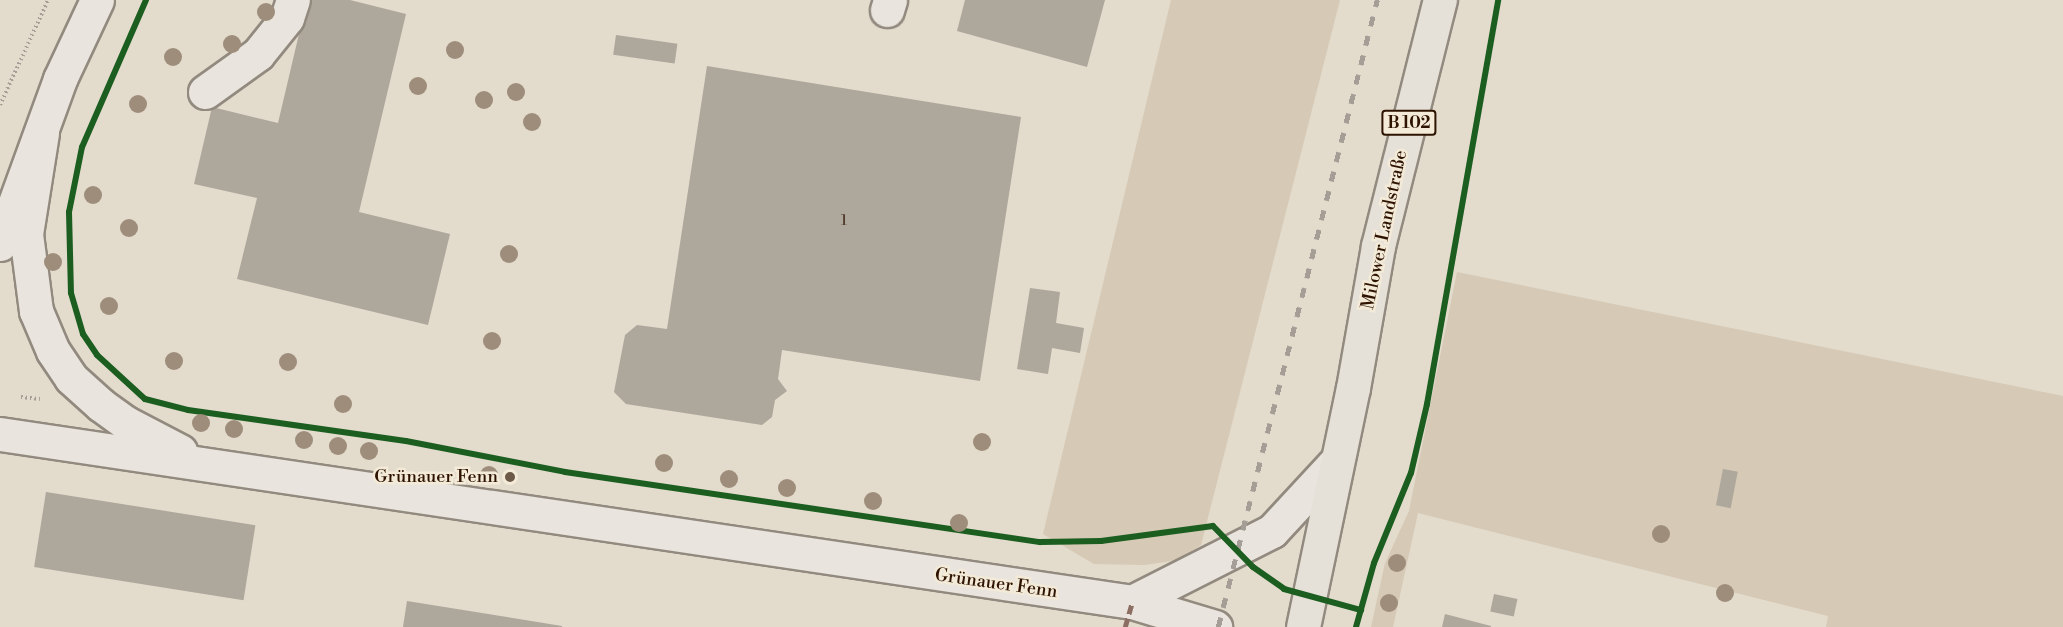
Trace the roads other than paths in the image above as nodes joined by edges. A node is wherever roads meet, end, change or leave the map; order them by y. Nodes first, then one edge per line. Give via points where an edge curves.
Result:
1 (97, 0) edge
2 (293, 0) edge
3 (1440, 0) edge
4 (205, 92) dead end
5 (42, 133) junction
6 (0, 244) edge
7 (0, 434) edge
8 (1336, 462) junction
9 (204, 463) junction
10 (1132, 602) junction
11 (1215, 627) edge
12 (1303, 627) edge

1 - 5 street, Grünauer Fenn via 60,79
2 - 4 street via 287,18 258,54
3 - 8 main road, Milower Landstraße / B 102 via 1378,246
5 - 6 street, Grünauer Fenn
5 - 9 street, Grünauer Fenn via 26,234 36,311 53,351 71,378 101,405 126,423
7 - 9 street, Grünauer Fenn
8 - 10 street via 1272,531
8 - 12 main road, Milower Landstraße / B 102
9 - 10 street, Grünauer Fenn via 554,519
10 - 11 street, Grünauer Fenn

